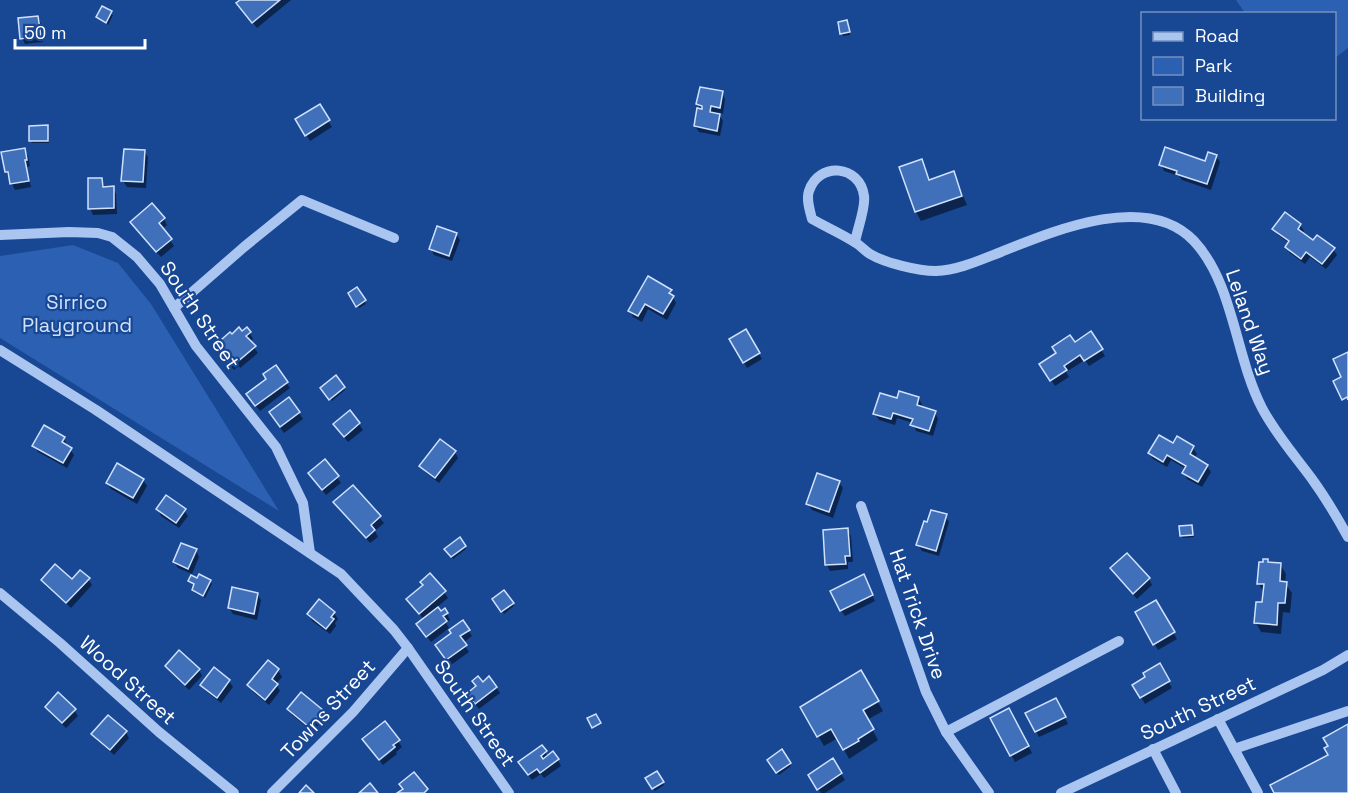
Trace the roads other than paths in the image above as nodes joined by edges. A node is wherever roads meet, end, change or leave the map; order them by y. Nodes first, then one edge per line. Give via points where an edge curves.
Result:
1 (0, 235) edge
2 (394, 237) dead end
3 (855, 242) junction
4 (174, 308) junction
5 (0, 350) edge
6 (861, 506) dead end
7 (1348, 537) edge
8 (310, 553) junction
9 (0, 593) edge
10 (1119, 641) dead end
11 (408, 648) junction
12 (1348, 655) edge
13 (1348, 711) edge
14 (1218, 719) junction
15 (945, 732) junction
16 (1153, 749) junction
17 (1234, 749) junction
18 (234, 793) edge
19 (272, 793) edge
20 (509, 793) edge
21 (988, 793) edge
22 (1062, 793) edge
23 (1176, 793) edge
24 (1258, 793) edge

1 - 4 street, South Street via 69,232 112,237 138,257
2 - 4 street via 302,200
3 - 3 street, Leland Way via 865,198 860,181 847,172 830,170 816,177 808,194 812,219
3 - 7 street, Leland Way via 870,254 894,264 935,271 971,265 1103,218 1140,217 1184,232 1201,250 1219,282 1263,409
4 - 8 street, South Street via 196,346 276,447 303,503
5 - 8 street, South Street
6 - 15 street, Hat Trick Drive via 926,692
8 - 11 street, South Street via 341,574
9 - 18 street, Wood Street
10 - 15 street
11 - 19 street, Towns Street via 353,712
11 - 20 street, South Street
12 - 14 street, South Street
13 - 17 street
14 - 16 street, South Street
14 - 17 street
15 - 21 street, Hat Trick Drive
16 - 22 street, South Street
16 - 23 street
17 - 24 street

